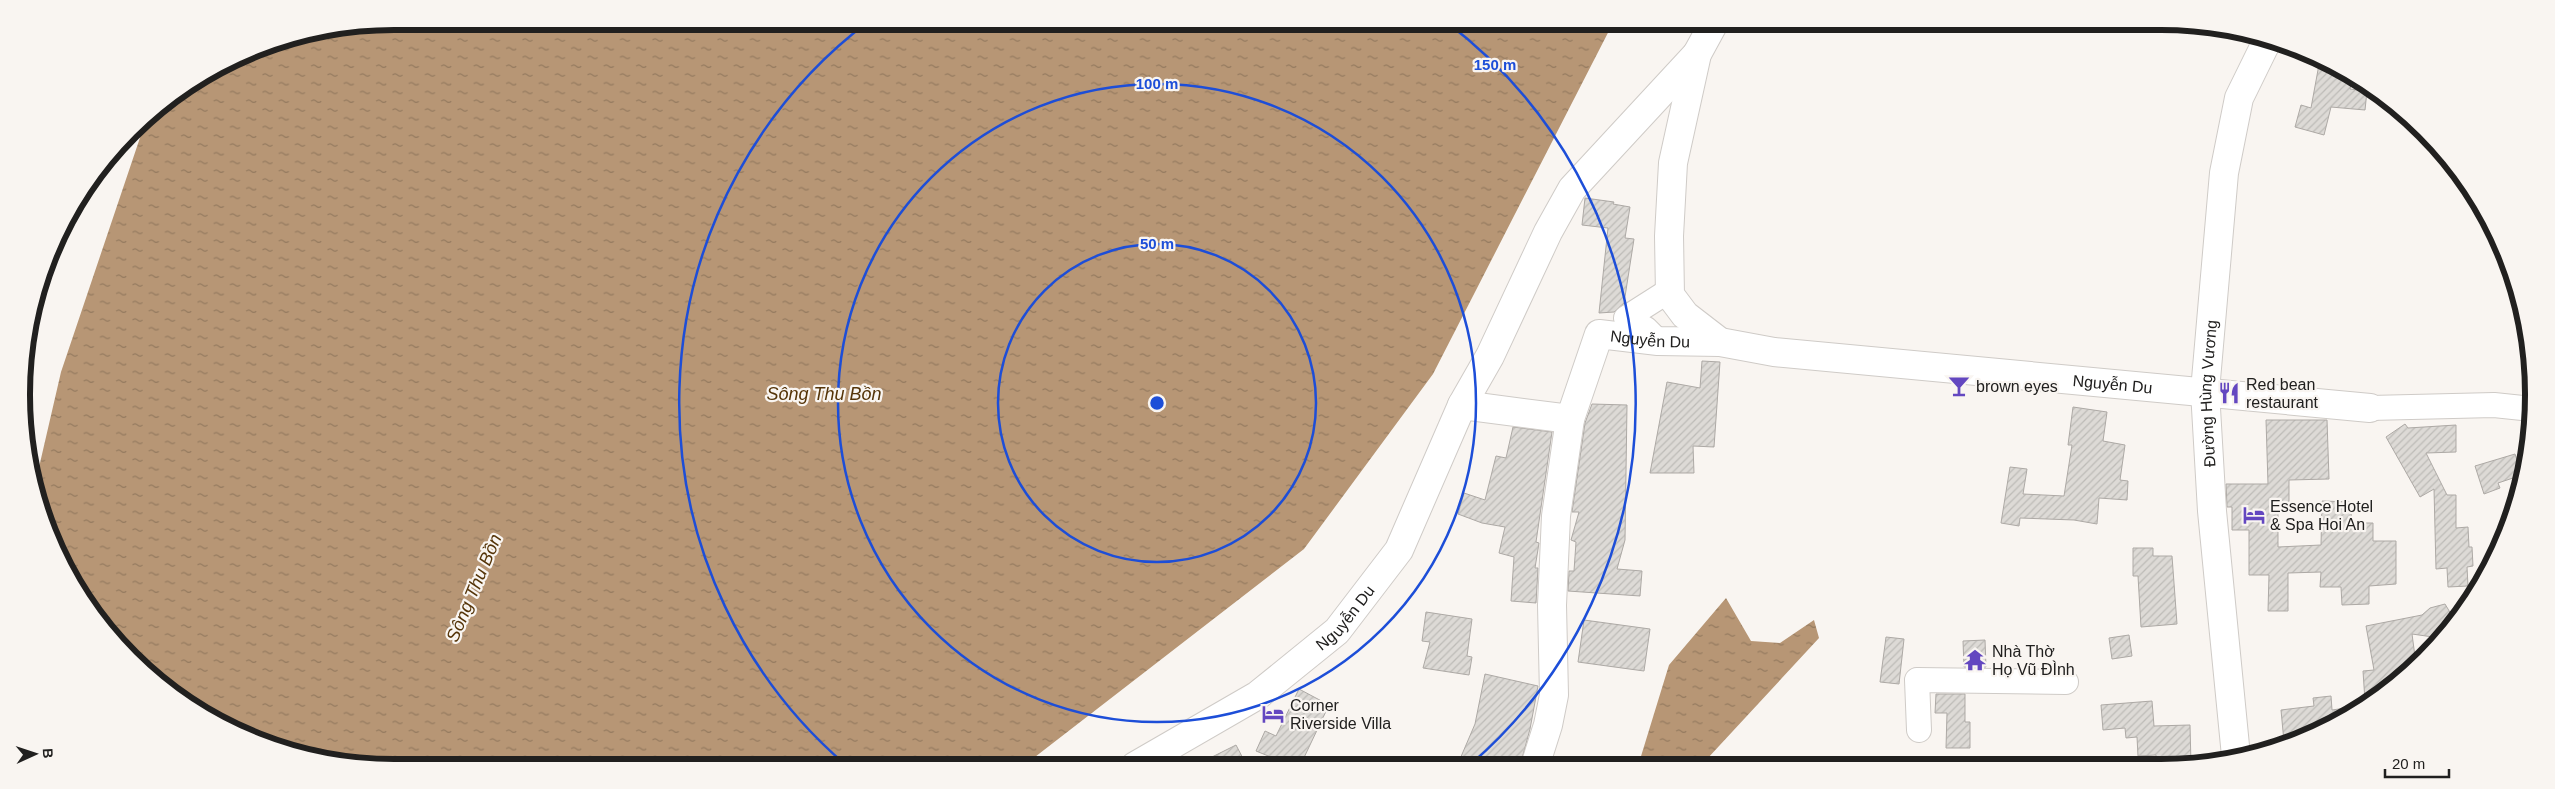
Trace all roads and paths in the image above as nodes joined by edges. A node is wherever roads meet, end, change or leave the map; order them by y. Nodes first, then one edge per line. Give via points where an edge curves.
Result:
1 (1710, 30) edge
2 (2265, 45) edge
3 (1697, 54) junction
4 (1670, 290) junction
5 (1658, 341) junction
6 (1720, 342) junction
7 (2205, 391) junction
8 (1462, 405) junction
9 (2370, 408) joint
10 (2524, 408) edge
11 (1570, 418) junction
12 (2066, 682) dead end
13 (1919, 730) dead end
14 (2236, 751) edge
15 (1147, 759) edge
16 (1538, 759) edge

1 - 3 street
2 - 7 street, Đường Hùng Vương via 2239,98 2224,174
3 - 4 street via 1673,163
3 - 8 street, Nguyễn Du via 1572,189 1548,232 1490,356
4 - 5 street via 1626,318
4 - 6 street via 1670,295 1685,315
5 - 6 street, Nguyễn Du
5 - 11 street, Nguyễn Du via 1599,334
6 - 7 street, Nguyễn Du via 1774,352
7 - 9 street, Nguyễn Du
7 - 14 street, Đường Hùng Vương via 2212,511
8 - 11 street
8 - 15 street, Nguyễn Du via 1399,550 1337,631 1258,695
9 - 10 street via 2494,405
11 - 16 street via 1556,516 1552,605 1554,696
12 - 13 street via 1917,680

